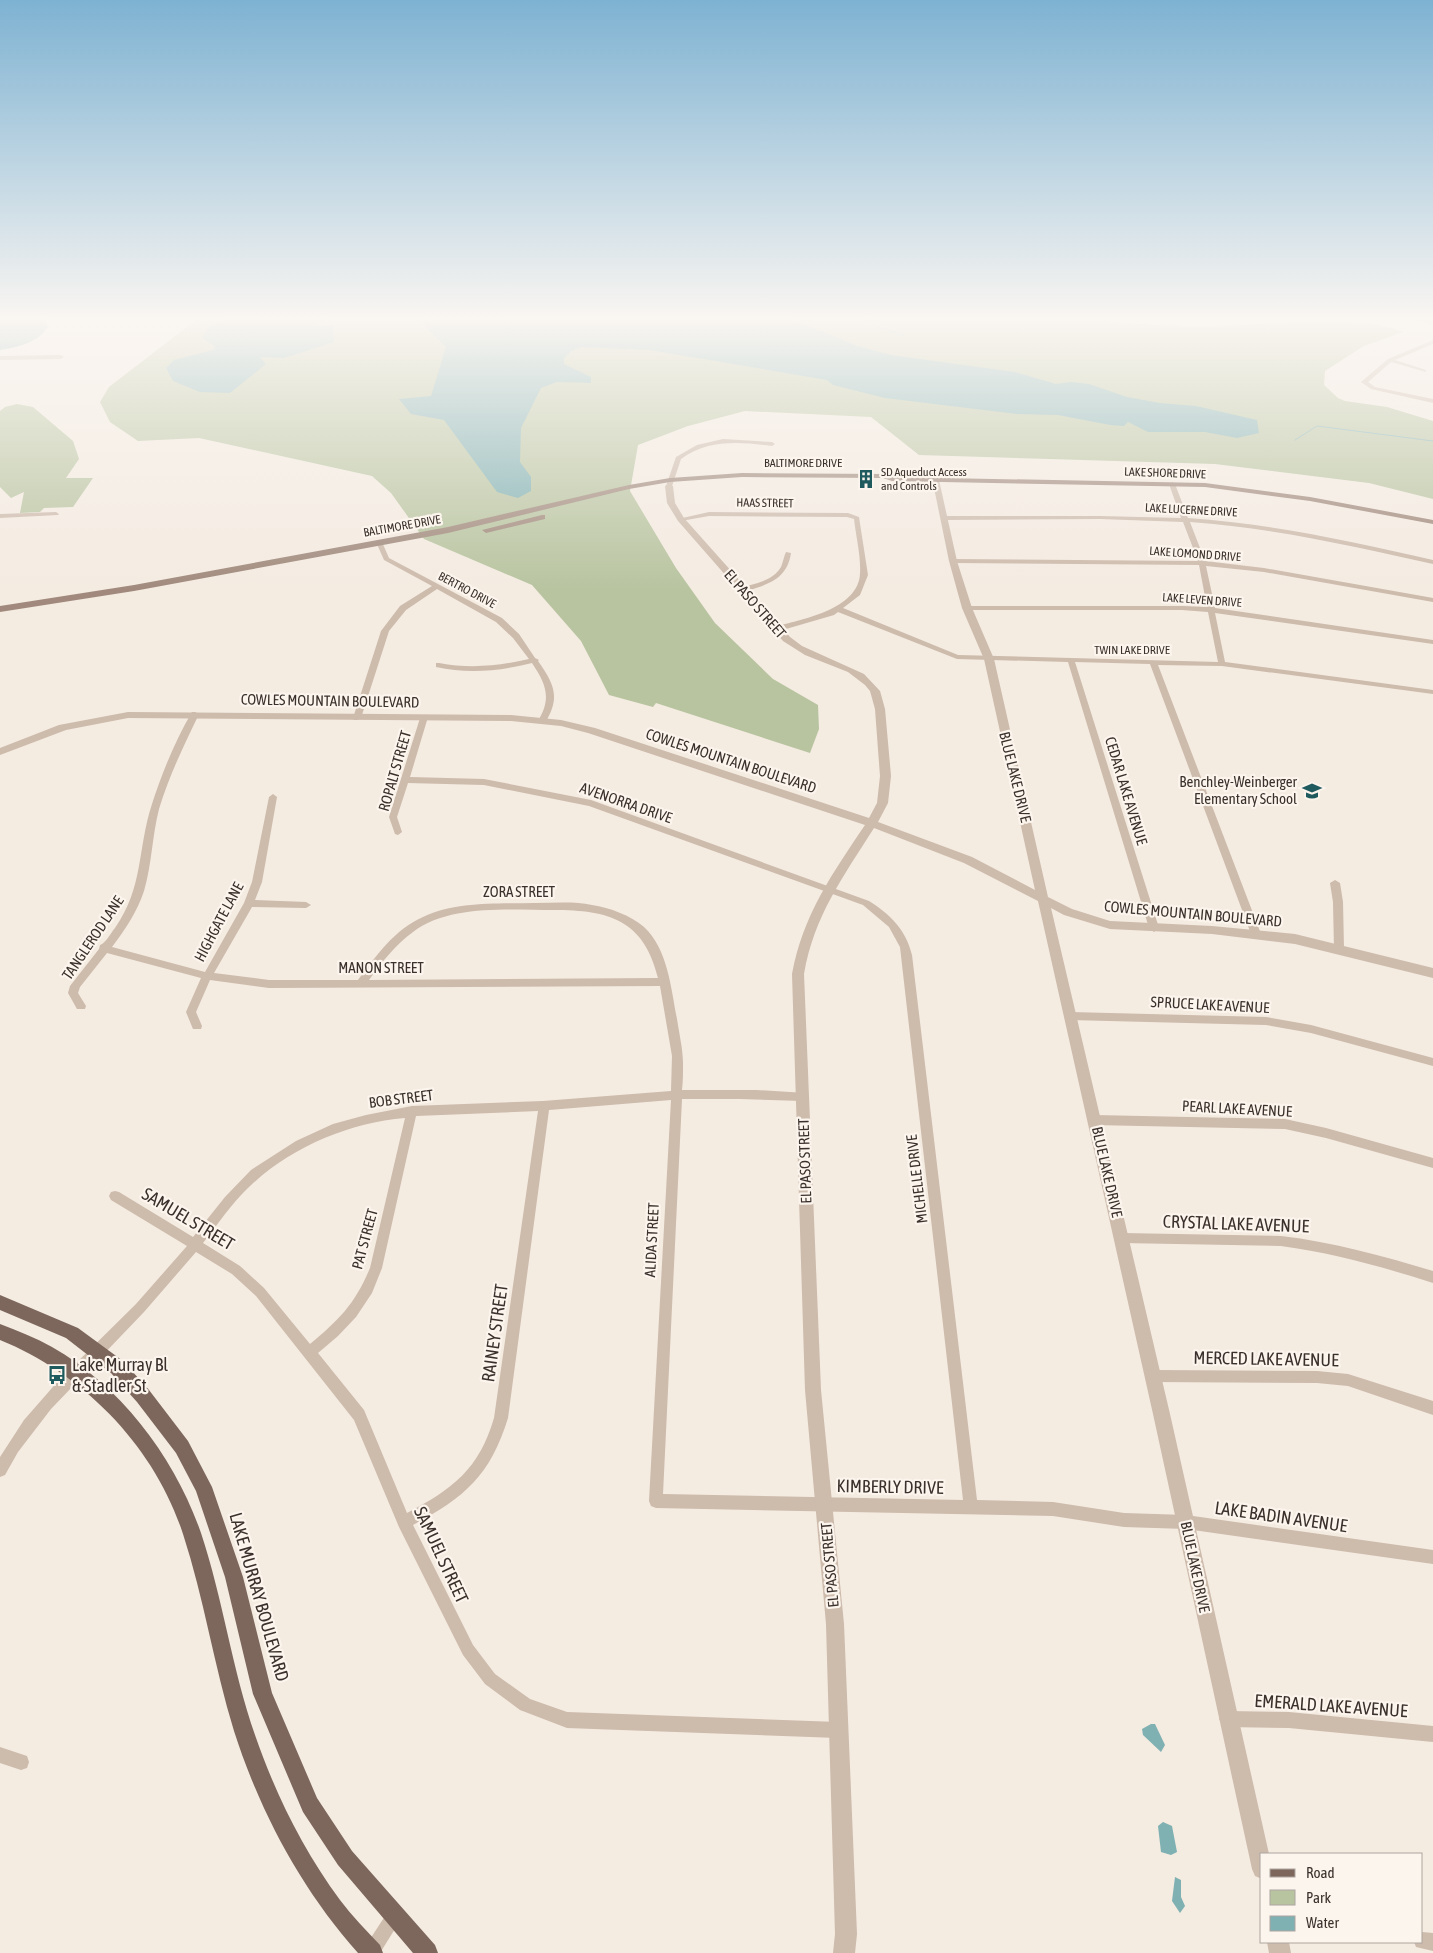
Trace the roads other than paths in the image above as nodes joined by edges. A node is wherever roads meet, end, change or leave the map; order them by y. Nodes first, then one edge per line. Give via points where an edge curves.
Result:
1 (772, 444) dead end
2 (892, 479) joint
3 (935, 480) junction
4 (669, 483) junction
5 (1172, 484) junction
6 (56, 514) dead end
7 (0, 516) edge
8 (944, 518) junction
9 (682, 519) junction
10 (1187, 521) junction
11 (1433, 522) edge
12 (380, 546) junction
13 (788, 553) dead end
14 (954, 561) junction
15 (1433, 562) edge
16 (1202, 563) junction
17 (436, 586) junction
18 (742, 590) junction
19 (1433, 600) edge
20 (49, 606) junction
21 (967, 608) junction
22 (0, 609) edge
23 (838, 609) junction
24 (1213, 610) junction
25 (0, 616) edge
26 (776, 629) junction
27 (1433, 642) edge
28 (989, 659) junction
29 (534, 660) junction
30 (1071, 661) junction
31 (1153, 661) junction
32 (439, 664) dead end
33 (1222, 664) junction
34 (1433, 692) edge
35 (195, 714) junction
36 (424, 717) junction
37 (357, 718) junction
38 (542, 721) junction
39 (0, 752) edge
40 (406, 780) junction
41 (273, 797) dead end
42 (872, 823) junction
43 (398, 832) dead end
44 (1335, 884) dead end
45 (828, 889) junction
46 (1045, 901) junction
47 (249, 903) junction
48 (306, 905) dead end
49 (1154, 928) junction
50 (1256, 934) junction
51 (103, 948) junction
52 (1339, 949) junction
53 (1433, 973) edge
54 (207, 976) junction
55 (362, 982) junction
56 (664, 982) junction
57 (80, 1006) dead end
58 (1070, 1016) junction
59 (197, 1026) dead end
60 (1433, 1062) edge
61 (675, 1095) junction
62 (802, 1096) junction
63 (544, 1106) junction
64 (412, 1111) junction
65 (1094, 1120) junction
66 (1433, 1163) edge
67 (115, 1196) dead end
68 (1122, 1238) junction
69 (196, 1244) junction
70 (1433, 1277) edge
71 (0, 1302) edge
72 (0, 1332) edge
73 (97, 1352) junction
74 (308, 1352) junction
75 (74, 1373) junction
76 (1153, 1376) junction
77 (1433, 1408) edge
78 (0, 1470) edge
79 (656, 1501) joint
80 (825, 1505) junction
81 (971, 1507) junction
82 (1124, 1520) joint
83 (404, 1522) junction
84 (1186, 1522) junction
85 (1433, 1557) edge
86 (1227, 1719) junction
87 (838, 1730) junction
88 (1433, 1734) edge
89 (0, 1755) edge
90 (20, 1762) dead end
91 (1260, 1860) edge
92 (395, 1916) junction
93 (371, 1953) edge
94 (427, 1953) edge
95 (844, 1953) edge

1 - 4 street via 717,442 697,447 678,458
2 - 3 main road, LAKE SHORE DRIVE
2 - 4 main road, BALTIMORE DRIVE via 885,482
3 - 5 main road, LAKE SHORE DRIVE
3 - 8 street, BLUE LAKE DRIVE
4 - 9 street, EL PASO STREET via 671,503
4 - 12 main road, BALTIMORE DRIVE via 621,489
5 - 10 street
5 - 11 main road, LAKE SHORE DRIVE via 1266,492
6 - 7 street
8 - 10 street, LAKE LUCERNE DRIVE
8 - 14 street, BLUE LAKE DRIVE
9 - 18 street, EL PASO STREET
9 - 23 street, HAAS STREET via 709,514 848,515 857,518 864,575 857,593
10 - 15 street, LAKE LUCERNE DRIVE via 1257,526
10 - 16 street
12 - 17 street, BERTRO DRIVE via 386,559
12 - 20 main road, BALTIMORE DRIVE
13 - 18 street via 788,564 783,572
14 - 16 street, LAKE LOMOND DRIVE
14 - 21 street, BLUE LAKE DRIVE
16 - 19 street, LAKE LOMOND DRIVE via 1264,570
16 - 24 street
17 - 29 street, BERTRO DRIVE via 499,620
17 - 37 street via 403,608 385,631
18 - 26 street, EL PASO STREET
20 - 22 main road, BALTIMORE DRIVE
20 - 25 main road, BALTIMORE DRIVE
21 - 24 street, LAKE LEVEN DRIVE
21 - 28 street, BLUE LAKE DRIVE
23 - 26 street
23 - 28 street, TWIN LAKE DRIVE via 945,654
24 - 27 street, LAKE LEVEN DRIVE
24 - 33 street
26 - 42 street, EL PASO STREET via 800,649 861,676 876,693 887,778 885,796
28 - 30 street, TWIN LAKE DRIVE
28 - 46 street, BLUE LAKE DRIVE
29 - 32 street via 485,669 456,669
29 - 38 street, BERTRO DRIVE via 550,690 549,708
30 - 31 street, TWIN LAKE DRIVE
30 - 49 street, CEDAR LAKE AVENUE
31 - 33 street, TWIN LAKE DRIVE
31 - 50 street
33 - 34 street, TWIN LAKE DRIVE
35 - 37 street, COWLES MOUNTAIN BOULEVARD
35 - 39 street, COWLES MOUNTAIN BOULEVARD via 93,719 47,731
35 - 51 street, TANGLEROD LANE via 173,760 152,820 143,878 135,903
36 - 37 street, COWLES MOUNTAIN BOULEVARD
36 - 38 street, COWLES MOUNTAIN BOULEVARD
36 - 40 street, ROPALT STREET
38 - 42 street, COWLES MOUNTAIN BOULEVARD via 591,730
40 - 43 street, ROPALT STREET via 393,817
40 - 45 street, AVENORRA DRIVE via 484,782 591,803
41 - 47 street, HIGHGATE LANE via 257,882
42 - 45 street, EL PASO STREET
42 - 46 street, COWLES MOUNTAIN BOULEVARD via 968,860
44 - 52 street
45 - 62 street, EL PASO STREET via 810,923 800,962
45 - 81 street, MICHELLE DRIVE via 866,902 898,932 906,949
46 - 49 street, COWLES MOUNTAIN BOULEVARD via 1110,925
46 - 58 street, BLUE LAKE DRIVE
47 - 48 street
47 - 54 street, HIGHGATE LANE
49 - 50 street, COWLES MOUNTAIN BOULEVARD
50 - 52 street, COWLES MOUNTAIN BOULEVARD
51 - 54 street, MANON STREET
51 - 57 street, TANGLEROD LANE via 75,986 73,993
52 - 53 street, COWLES MOUNTAIN BOULEVARD
54 - 55 street, MANON STREET via 269,984
54 - 59 street, HIGHGATE LANE via 191,1012
55 - 56 street, MANON STREET
55 - 56 street, ZORA STREET via 398,937 437,915 471,908 582,907 621,917 643,932 657,952
56 - 61 street, ALIDA STREET via 677,1051
58 - 60 street, SPRUCE LAKE AVENUE via 1266,1021 1310,1029
58 - 65 street, BLUE LAKE DRIVE
61 - 62 street, BOB STREET
61 - 63 street, BOB STREET
61 - 79 street, ALIDA STREET
62 - 80 street, EL PASO STREET via 813,1390
63 - 64 street, BOB STREET
63 - 83 street, RAINEY STREET via 501,1418 495,1438 477,1471 458,1490 436,1506
64 - 69 street, BOB STREET via 356,1121 320,1134 286,1153 256,1174 220,1208
64 - 74 street, PAT STREET via 376,1268 366,1293 334,1332
65 - 66 street, PEARL LAKE AVENUE via 1285,1124
65 - 68 street, BLUE LAKE DRIVE
67 - 69 street, SAMUEL STREET
68 - 70 street, CRYSTAL LAKE AVENUE via 1306,1243 1351,1252
68 - 76 street, BLUE LAKE DRIVE
69 - 73 street, BOB STREET
69 - 74 street, SAMUEL STREET via 236,1270 260,1292
71 - 73 main road, LAKE MURRAY BOULEVARD via 72,1333
72 - 75 main road via 51,1355
73 - 75 street, BOB STREET
73 - 92 main road, LAKE MURRAY BOULEVARD via 143,1396 182,1447 204,1487 234,1577 263,1694 310,1805 345,1858
74 - 83 street, SAMUEL STREET via 359,1415
75 - 78 street, BOB STREET via 15,1442
75 - 93 main road via 93,1387 137,1431 164,1472 191,1532 232,1697 274,1808 332,1907
76 - 77 street, MERCED LAKE AVENUE via 1317,1376 1348,1380
76 - 84 street, BLUE LAKE DRIVE
79 - 80 street, KIMBERLY DRIVE
80 - 81 street, KIMBERLY DRIVE
80 - 87 street, EL PASO STREET via 835,1624
81 - 82 street, KIMBERLY DRIVE via 1054,1509
82 - 84 street, LAKE BADIN AVENUE
83 - 87 street, SAMUEL STREET via 468,1650 490,1680 525,1705 568,1720
84 - 85 street, LAKE BADIN AVENUE
84 - 86 street, BLUE LAKE DRIVE
86 - 88 street, EMERALD LAKE AVENUE via 1288,1720
86 - 91 street, BLUE LAKE DRIVE
87 - 95 street, EL PASO STREET via 846,1934
89 - 90 street
92 - 93 street
92 - 94 main road, LAKE MURRAY BOULEVARD

